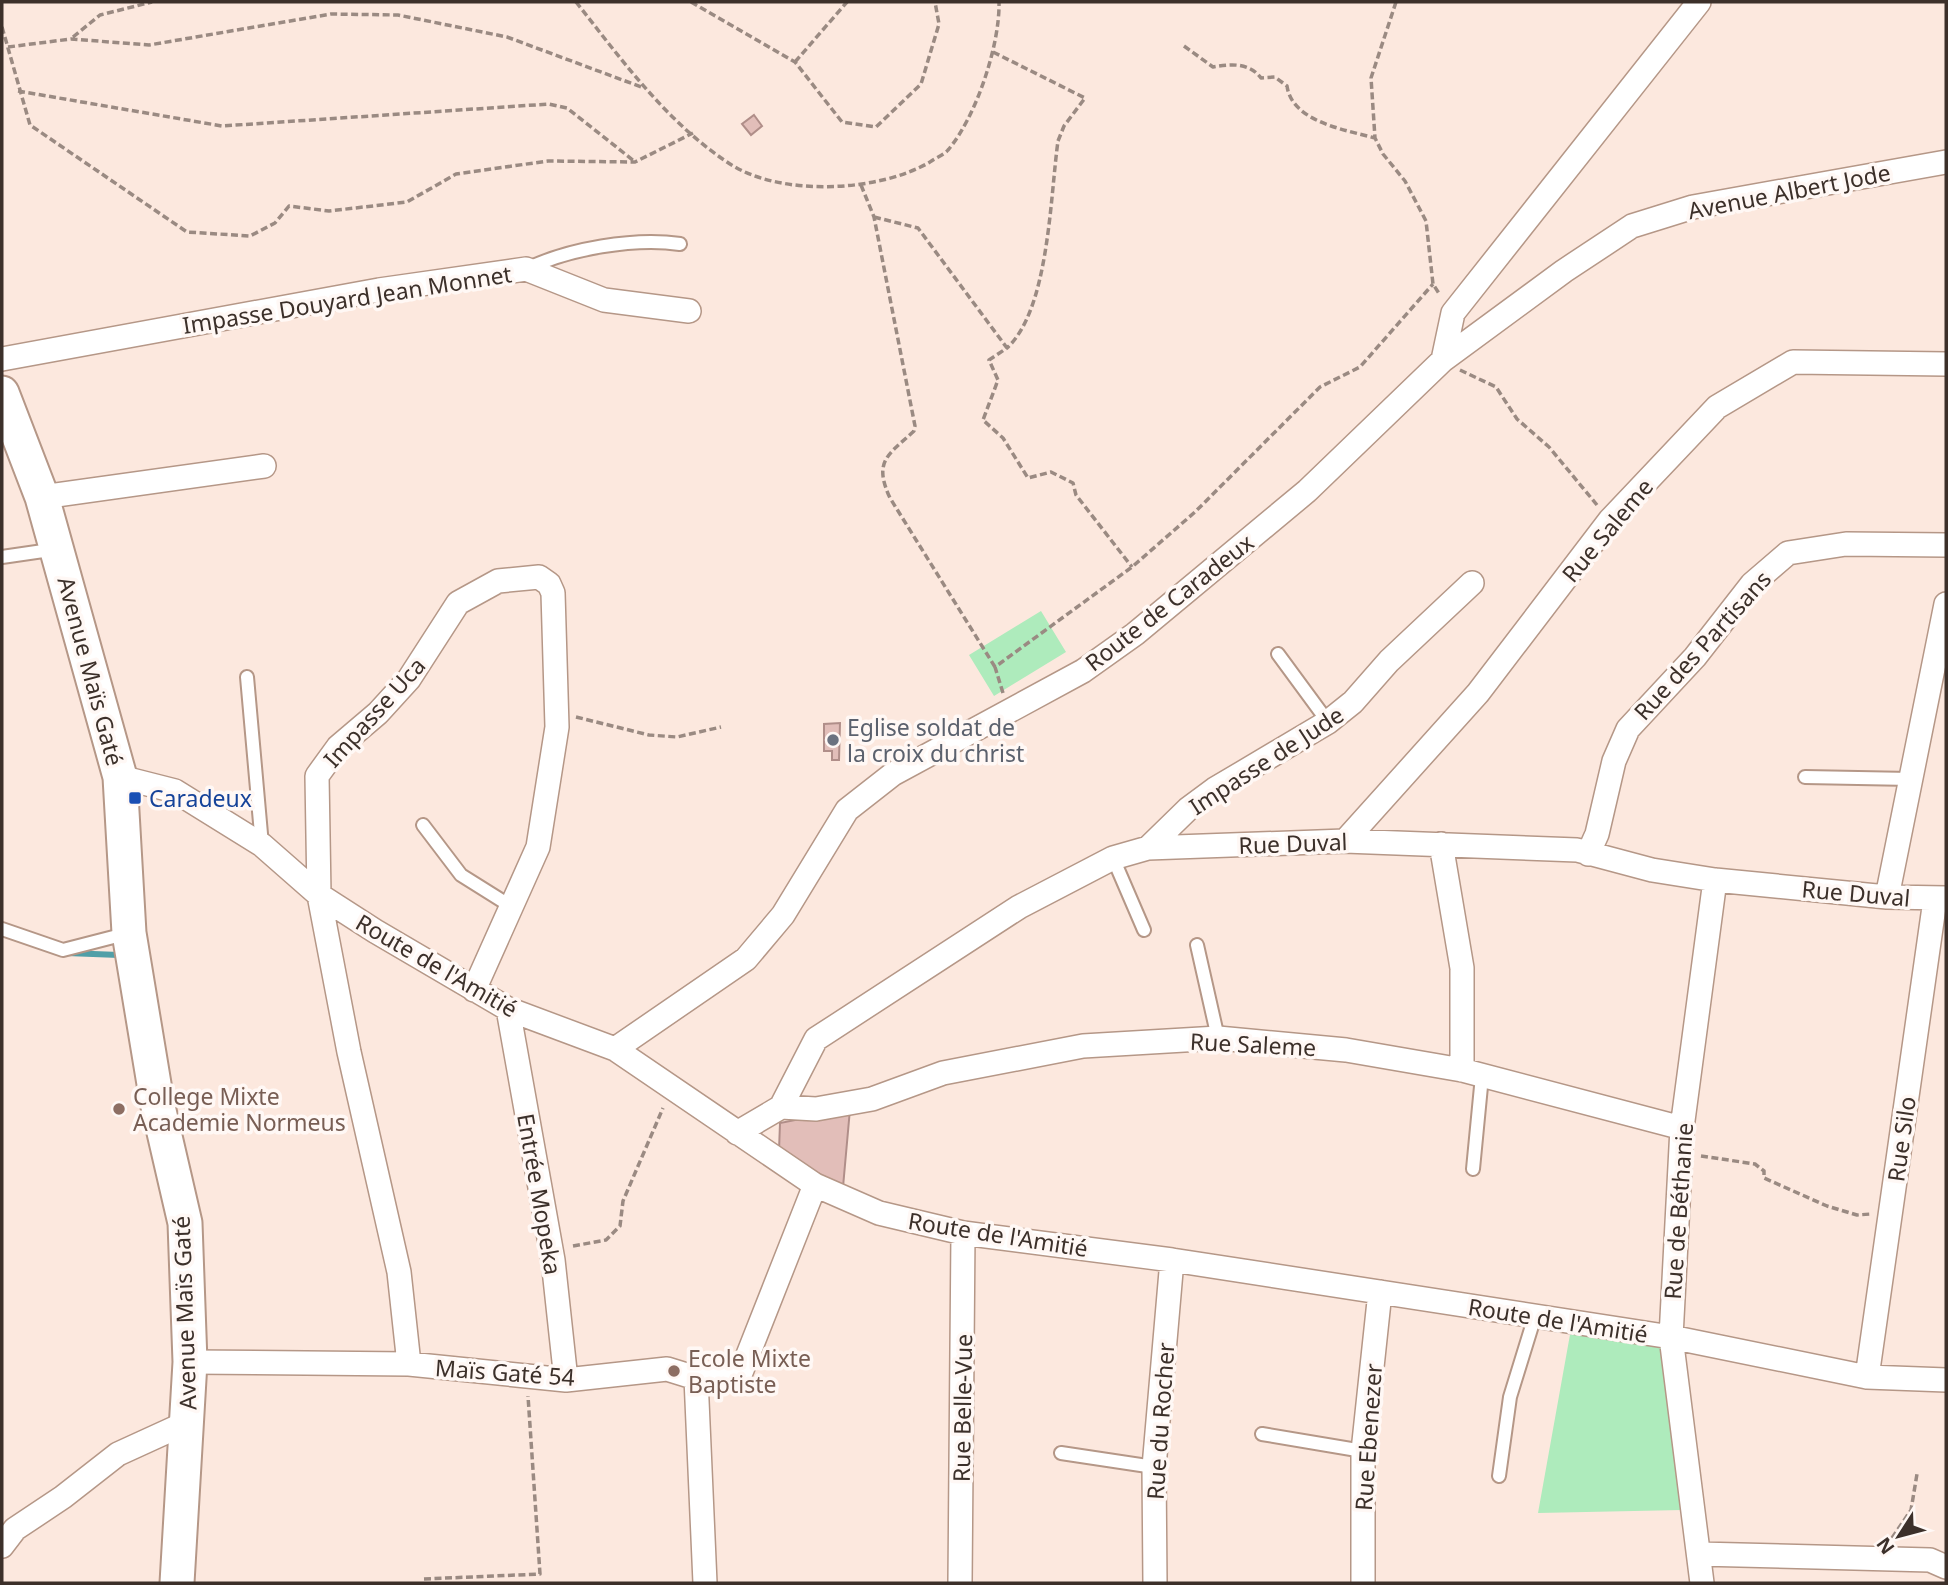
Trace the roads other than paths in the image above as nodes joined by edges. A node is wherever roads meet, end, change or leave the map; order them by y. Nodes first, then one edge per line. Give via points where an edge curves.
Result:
1 (1699, 2) edge
2 (1946, 162) edge
3 (1632, 226) joint
4 (680, 244) dead end
5 (526, 269) junction
6 (689, 311) dead end
7 (2, 359) edge
8 (1443, 360) junction
9 (1946, 364) edge
10 (2, 393) edge
11 (264, 466) dead end
12 (42, 497) junction
13 (1946, 545) edge
14 (57, 549) junction
15 (2, 558) edge
16 (1472, 583) dead end
17 (1946, 604) edge
18 (1278, 653) dead end
19 (247, 677) dead end
20 (1328, 722) junction
21 (1805, 776) dead end
22 (120, 777) junction
23 (1911, 779) junction
24 (423, 825) dead end
25 (1345, 841) junction
26 (262, 845) junction
27 (1441, 845) junction
28 (1148, 848) junction
29 (1588, 853) junction
30 (1113, 858) junction
31 (1715, 880) junction
32 (319, 895) junction
33 (1887, 897) junction
34 (1941, 899) edge
35 (512, 907) junction
36 (2, 929) edge
37 (1144, 930) dead end
38 (129, 933) junction
39 (1197, 945) dead end
40 (474, 990) junction
41 (508, 1009) junction
42 (1219, 1038) junction
43 (615, 1049) junction
44 (1472, 1073) junction
45 (781, 1107) junction
46 (737, 1133) junction
47 (1681, 1137) junction
48 (1473, 1169) dead end
49 (815, 1185) junction
50 (963, 1233) junction
51 (1172, 1260) junction
52 (1381, 1292) junction
53 (1535, 1316) junction
54 (1671, 1337) junction
55 (190, 1362) junction
56 (408, 1364) junction
57 (1867, 1377) junction
58 (696, 1378) junction
59 (566, 1380) junction
60 (1946, 1380) edge
61 (188, 1422) junction
62 (1262, 1434) dead end
63 (1363, 1451) junction
64 (1061, 1453) dead end
65 (1154, 1467) junction
66 (1499, 1476) dead end
67 (2, 1546) edge
68 (1699, 1554) junction
69 (1946, 1567) edge
70 (177, 1583) edge
71 (705, 1583) edge
72 (960, 1583) edge
73 (1155, 1583) edge
74 (1363, 1583) edge
75 (1702, 1583) edge

1 - 8 street via 1453,313
2 - 3 street, Avenue Albert Jode via 1693,207
3 - 8 street, Route de Caradeux
4 - 5 lane via 656,240 553,256
5 - 6 street, Impasse Douyard Jean Monnet via 604,300
5 - 7 street, Impasse Douyard Jean Monnet via 379,290
8 - 43 street, Route de Caradeux via 1307,491 1135,634 1083,671 893,774 847,810 783,915 746,959
9 - 25 street, Rue Saleme via 1793,362 1717,407 1610,520 1478,693
10 - 12 street, Avenue Maïs Gaté
11 - 12 street
12 - 14 street, Avenue Maïs Gaté
13 - 29 street, Rue des Partisans via 1846,544 1788,553 1752,584 1695,657 1628,729
14 - 15 lane
14 - 22 street, Avenue Maïs Gaté
16 - 20 street, Impasse de Jude
17 - 23 street
18 - 20 lane
19 - 26 lane
20 - 28 street, Impasse de Jude via 1215,789
21 - 23 lane
22 - 26 street, Route de l'Amitié via 175,792
22 - 38 street, Avenue Maïs Gaté
23 - 33 street
24 - 35 lane via 461,875
25 - 27 street, Rue Duval
25 - 28 street, Rue Duval
26 - 32 street, Route de l'Amitié
27 - 29 street, Rue Duval
27 - 44 street via 1462,968
28 - 30 street, Rue Duval
29 - 31 street, Rue Duval via 1651,870
30 - 37 lane
30 - 45 street, Rue Duval via 1018,906 816,1039
31 - 33 street, Rue Duval
31 - 47 street, Rue de Béthanie
32 - 35 street, Impasse Uca via 317,776 338,747 409,679 458,603 498,581 539,577 549,583 553,593 557,712 538,847
32 - 40 street, Route de l'Amitié
32 - 56 street via 399,1272
33 - 34 street, Rue Duval
34 - 57 street, Rue Silo
35 - 40 street
36 - 38 lane via 62,950
38 - 55 street, Avenue Maïs Gaté via 157,1102 185,1223
39 - 42 lane
40 - 41 street, Route de l'Amitié
41 - 43 street, Route de l'Amitié
41 - 59 street, Entrée Mopeka via 546,1220
42 - 44 street, Rue Saleme via 1346,1050
42 - 45 street, Rue Saleme via 1083,1046 943,1073 872,1099 816,1109
43 - 46 street, Route de l'Amitié
44 - 47 street, Rue Saleme
44 - 48 lane
45 - 46 street
46 - 49 street, Route de l'Amitié
47 - 54 street, Rue de Béthanie
49 - 50 street, Route de l'Amitié via 879,1213
49 - 58 street, Maïs Gaté 54 via 740,1375
50 - 51 street, Route de l'Amitié
50 - 72 street, Rue Belle-Vue
51 - 52 street, Route de l'Amitié
51 - 65 street, Rue du Rocher
52 - 53 street, Route de l'Amitié
52 - 63 street, Rue Ebenezer
53 - 54 street, Route de l'Amitié
53 - 66 lane via 1510,1396
54 - 57 street, Route de l'Amitié
54 - 68 street, Rue de Béthanie
55 - 56 street, Maïs Gaté 54
55 - 61 street, Avenue Maïs Gaté
56 - 59 street, Maïs Gaté 54
57 - 60 street, Route de l'Amitié
58 - 59 street, Maïs Gaté 54 via 667,1369
58 - 71 street
61 - 67 street via 118,1454 15,1530
61 - 70 street, Avenue Maïs Gaté
62 - 63 lane
63 - 74 street, Rue Ebenezer
64 - 65 lane
65 - 73 street, Rue du Rocher
68 - 69 street via 1930,1560
68 - 75 street, Rue de Béthanie

